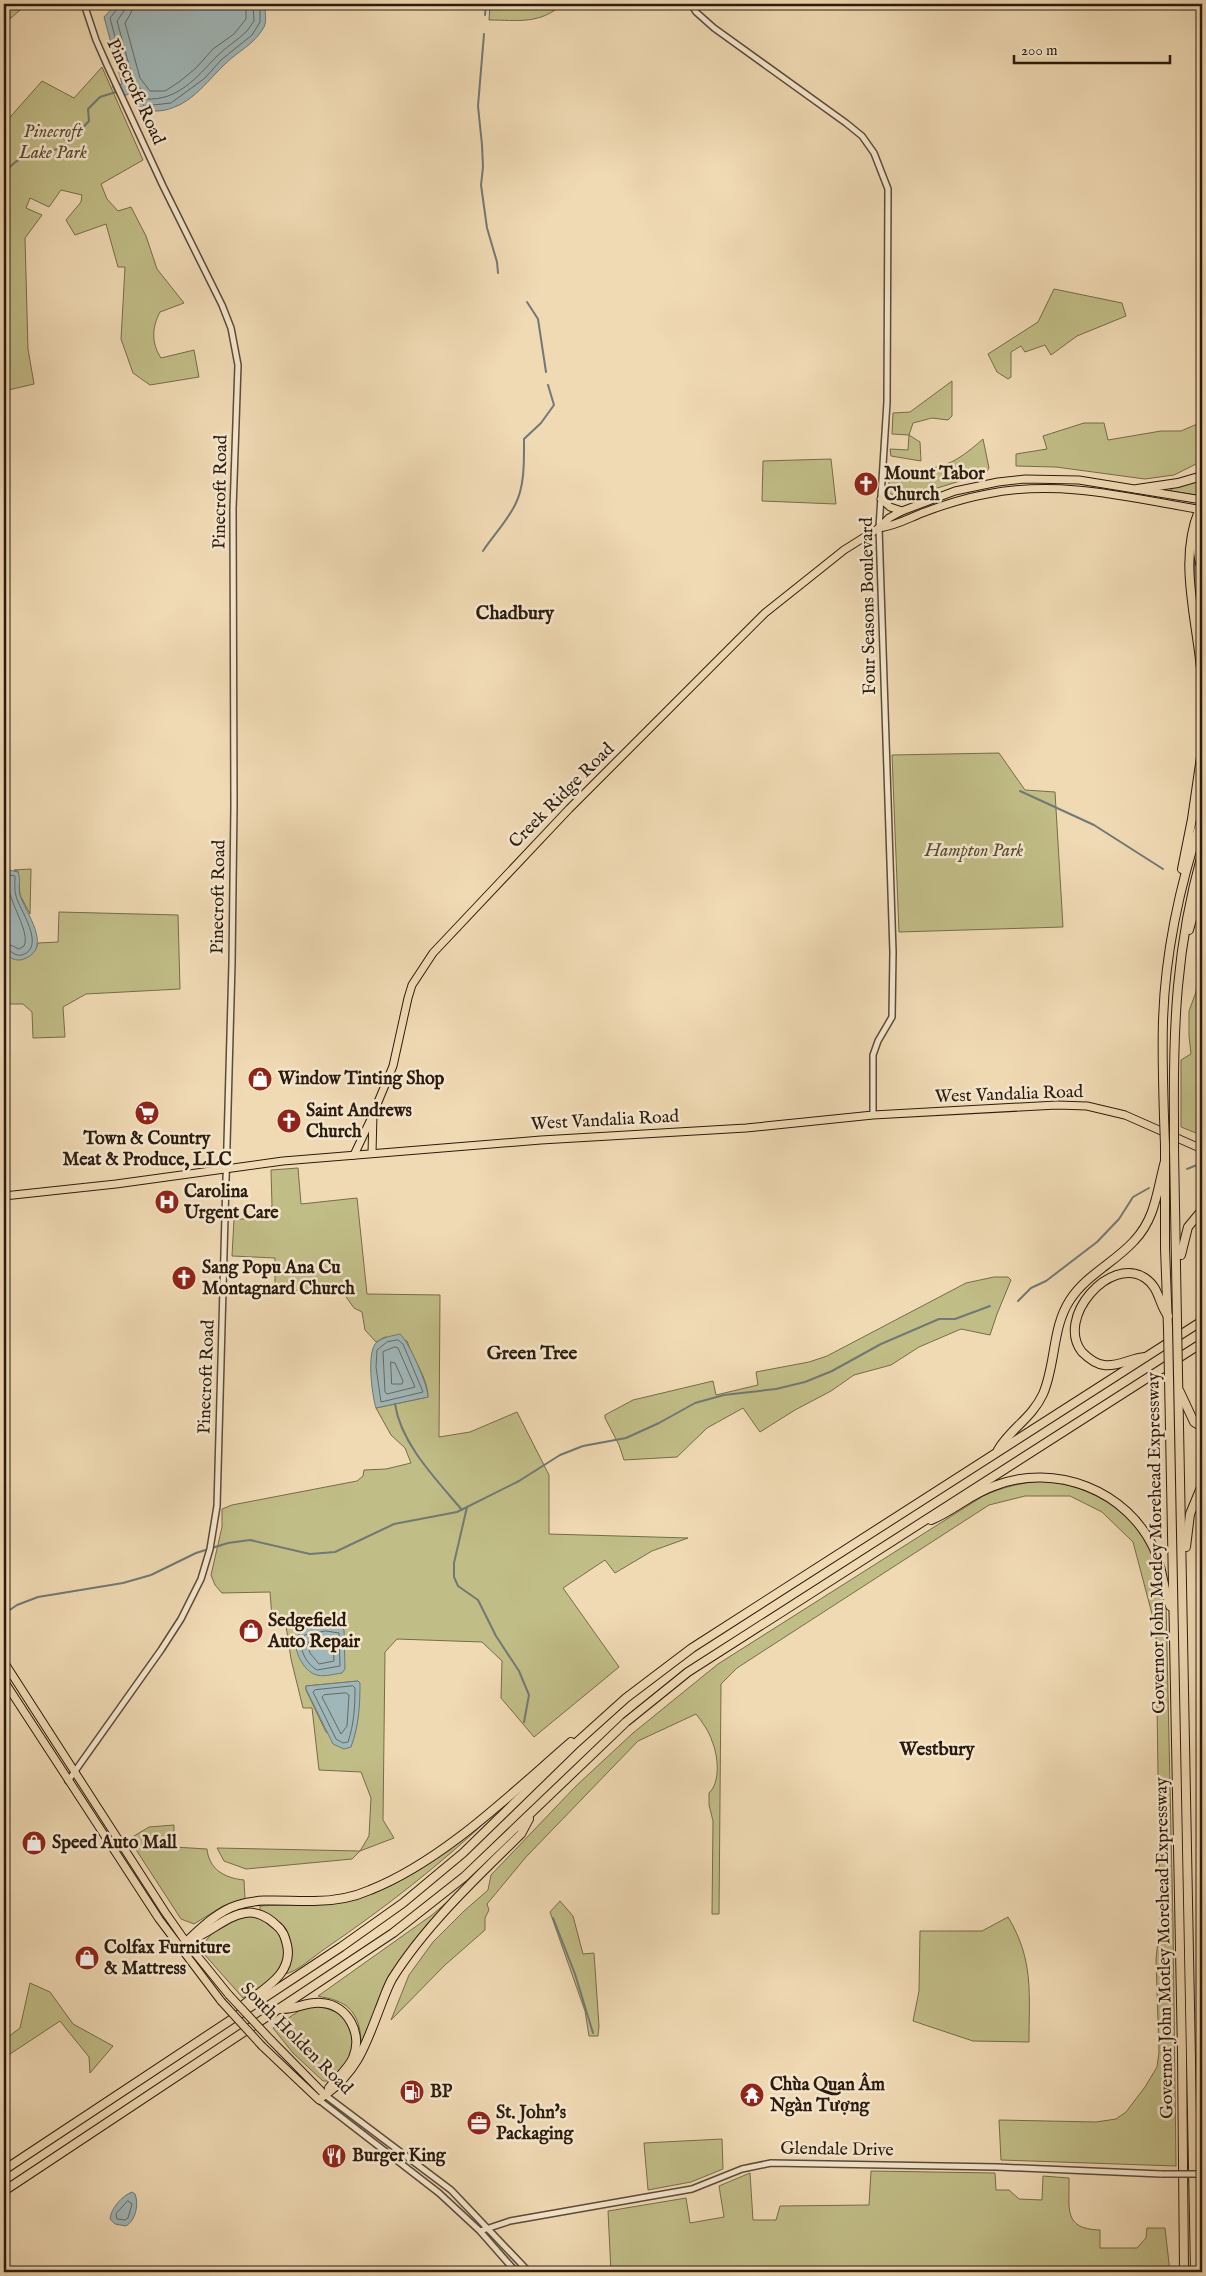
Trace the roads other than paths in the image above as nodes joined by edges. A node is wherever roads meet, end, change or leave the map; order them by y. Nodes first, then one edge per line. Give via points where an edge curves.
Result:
1 (84, 4) edge
2 (691, 4) edge
3 (1202, 476) edge
4 (1137, 489) junction
5 (881, 499) junction
6 (1202, 506) edge
7 (902, 511) junction
8 (878, 528) junction
9 (1202, 528) edge
10 (1202, 568) edge
11 (1202, 681) edge
12 (1202, 750) edge
13 (1202, 818) edge
14 (1202, 854) edge
15 (1202, 883) edge
16 (1181, 890) junction
17 (1178, 973) junction
18 (373, 1114) junction
19 (873, 1115) junction
20 (1202, 1149) edge
21 (372, 1153) junction
22 (354, 1155) junction
23 (1165, 1161) junction
24 (226, 1168) junction
25 (4, 1196) edge
26 (1202, 1210) edge
27 (1177, 1272) junction
28 (1168, 1316) junction
29 (1202, 1321) edge
30 (1202, 1343) edge
31 (1202, 1349) edge
32 (1189, 1351) junction
33 (1147, 1356) junction
34 (1178, 1390) junction
35 (1202, 1428) edge
36 (997, 1452) junction
37 (1202, 1485) edge
38 (915, 1526) junction
39 (1182, 1599) junction
40 (1174, 1614) junction
41 (4, 1662) edge
42 (4, 1681) edge
43 (588, 1732) junction
44 (74, 1771) junction
45 (68, 1781) junction
46 (532, 1813) junction
47 (186, 1942) junction
48 (280, 2009) junction
49 (234, 2016) junction
50 (322, 2097) junction
51 (4, 2170) edge
52 (1202, 2174) edge
53 (4, 2192) edge
54 (489, 2228) junction
55 (480, 2231) junction
56 (516, 2272) edge
57 (529, 2272) edge
58 (1184, 2272) edge
59 (1195, 2272) edge

1 - 24 street, Pinecroft Road via 96,40 222,306 231,328 238,365 233,509 234,868
2 - 5 street, Four Seasons Boulevard via 714,28 862,136 874,152 883,173 888,189 889,256 887,402
3 - 4 highway
4 - 6 main road, Creek Ridge Road
4 - 7 main road, Creek Ridge Road via 1079,480 1025,479 955,491
5 - 7 main road
5 - 8 street, Four Seasons Boulevard
6 - 8 main road, Creek Ridge Road via 1098,491 1033,488 965,499 893,526
6 - 11 highway via 1193,529 1190,581
7 - 8 main road, Creek Ridge Road
8 - 18 main road, Creek Ridge Road via 844,550 765,613 569,809 433,953 412,985 393,1066
8 - 19 street, Four Seasons Boulevard via 893,970 892,1017 873,1054
9 - 10 highway via 1198,550
12 - 16 highway via 1180,874
13 - 16 highway, Governor John Motley Morehead Expressway
14 - 17 highway, Governor John Motley Morehead Expressway via 1189,905
15 - 17 highway
16 - 23 highway, Governor John Motley Morehead Expressway, bridge via 1165,987 1163,1020
17 - 27 highway, Governor John Motley Morehead Expressway, bridge via 1174,1018
18 - 21 main road, Creek Ridge Road
18 - 22 main road
19 - 20 main road, West Vandalia Road via 1087,1106 1126,1115
19 - 21 main road, West Vandalia Road via 746,1128
21 - 22 main road, West Vandalia Road
22 - 24 main road, West Vandalia Road
23 - 28 highway, Governor John Motley Morehead Expressway
23 - 36 highway via 1156,1203 1147,1223 1134,1241 1072,1297 1061,1319 1049,1378 1038,1404 1003,1441
24 - 25 main road, West Vandalia Road
24 - 44 street, Pinecroft Road via 217,1506 210,1549 198,1585 181,1619
26 - 27 highway via 1188,1227
27 - 34 highway, Governor John Motley Morehead Expressway, bridge
28 - 33 highway via 1156,1288 1136,1275 1123,1274 1104,1281 1081,1307 1074,1333 1078,1347 1093,1362 1116,1364
28 - 40 highway, Governor John Motley Morehead Expressway, bridge
29 - 33 highway
30 - 32 highway
31 - 32 highway
32 - 38 highway
33 - 36 highway
34 - 35 highway via 1194,1422
34 - 39 highway, Governor John Motley Morehead Expressway
36 - 43 highway via 692,1648 650,1678
37 - 39 highway via 1193,1504 1187,1531
38 - 40 highway via 941,1516 985,1490 1018,1479 1055,1478 1088,1486 1118,1504 1142,1530 1158,1559
38 - 46 highway via 688,1672 626,1722
39 - 59 highway, Governor John Motley Morehead Expressway
40 - 58 highway, Governor John Motley Morehead Expressway
41 - 44 main road, South Holden Road
42 - 45 main road, South Holden Road
43 - 47 highway via 572,1741 428,1861 361,1894 335,1900 263,1901 238,1905 208,1923
43 - 49 highway via 432,1880 341,1947
44 - 45 street, Pinecroft Road
44 - 47 main road, South Holden Road
45 - 50 main road, South Holden Road, bridge via 159,1919 221,2001 262,2046
46 - 48 highway via 431,1905
46 - 50 highway via 522,1834 419,1939 391,1981 367,2043 355,2064 343,2081
47 - 49 highway via 246,1912 265,1916 280,1928 288,1948 285,1965 271,1984
47 - 50 main road, South Holden Road, bridge via 229,1995
48 - 50 highway via 327,2004 337,2007 353,2026 354,2056
48 - 53 highway
49 - 51 highway
50 - 54 street, South Holden Road via 451,2190
50 - 55 street, South Holden Road
52 - 54 street, Glendale Drive, bridge via 784,2162 742,2169 692,2189 510,2221
54 - 55 street, Glendale Drive
54 - 57 street, South Holden Road
55 - 56 street, South Holden Road

